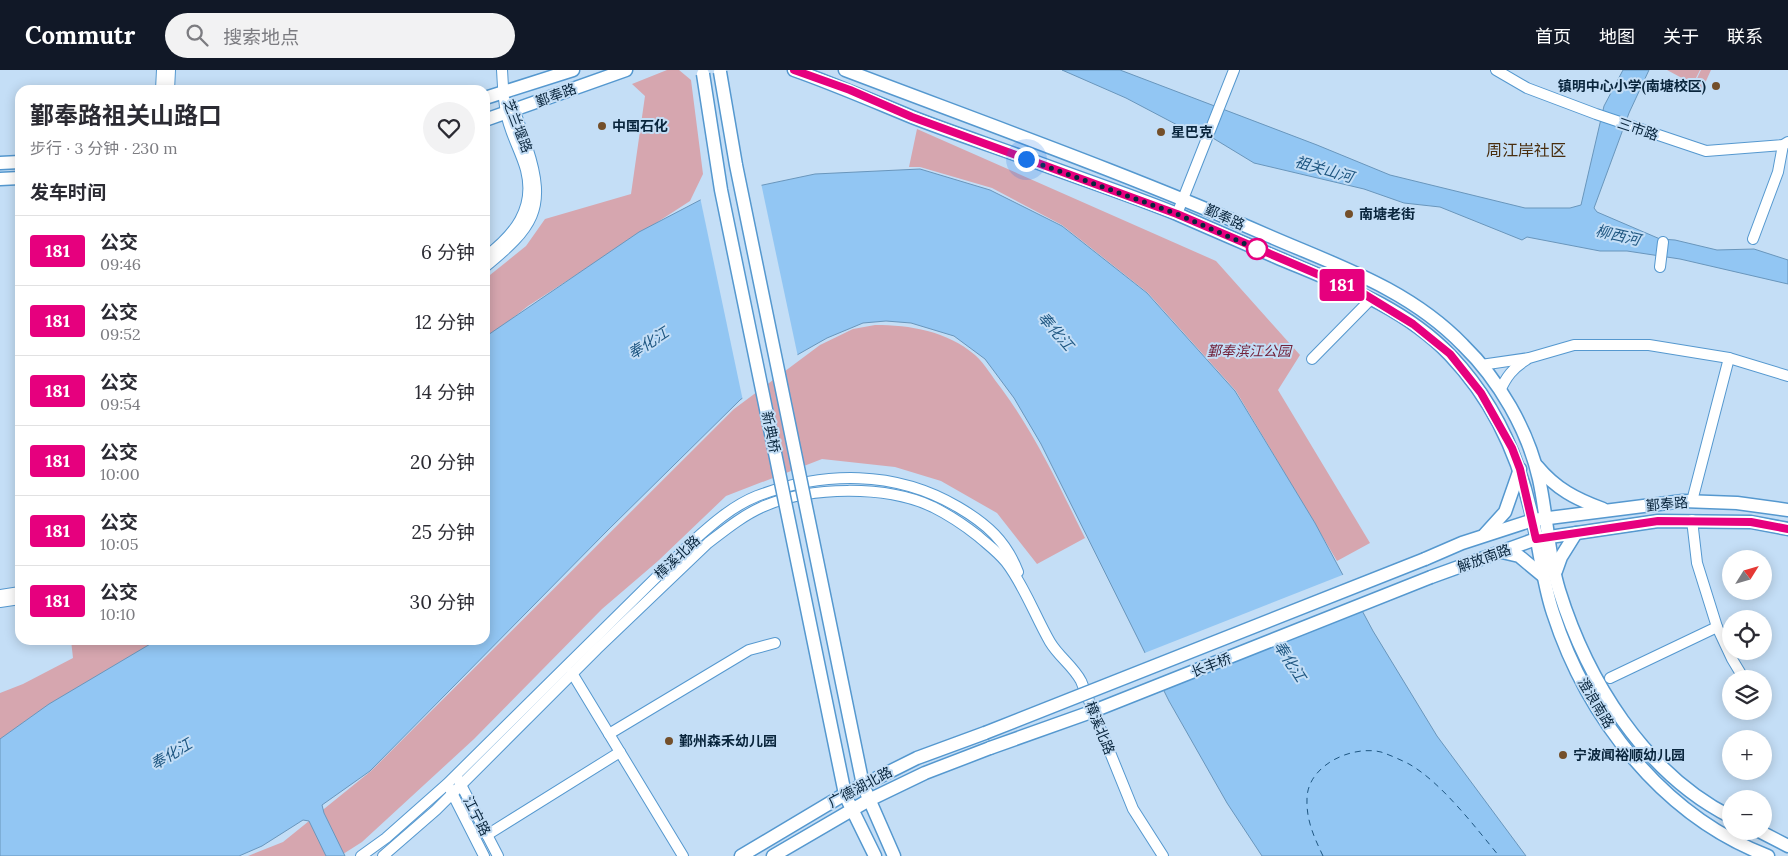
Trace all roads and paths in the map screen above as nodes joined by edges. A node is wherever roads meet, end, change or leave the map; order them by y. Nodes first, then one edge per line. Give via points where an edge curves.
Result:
1 (162, 70) edge
2 (170, 70) edge
3 (502, 70) edge
4 (573, 70) edge
5 (626, 70) edge
6 (794, 70) edge
7 (845, 70) edge
8 (1234, 70) edge
9 (1496, 70) edge
10 (720, 71) edge
11 (703, 72) edge
12 (161, 85) edge
13 (169, 85) edge
14 (504, 91) junction
15 (490, 96) edge
16 (510, 111) junction
17 (490, 118) edge
18 (1785, 144) edge
19 (15, 162) edge
20 (0, 163) edge
21 (0, 178) edge
22 (15, 178) edge
23 (1182, 198) junction
24 (1177, 214) junction
25 (1753, 239) dead end
26 (1663, 242) dead end
27 (490, 252) edge
28 (490, 263) edge
29 (1660, 267) dead end
30 (1371, 299) junction
31 (1529, 358) junction
32 (1729, 358) junction
33 (1312, 359) dead end
34 (1481, 365) junction
35 (1788, 376) edge
36 (1500, 391) junction
37 (1534, 461) junction
38 (1520, 469) junction
39 (1692, 501) junction
40 (1605, 510) junction
41 (1788, 510) edge
42 (1539, 519) junction
43 (1692, 520) junction
44 (1788, 529) edge
45 (1576, 533) junction
46 (1482, 536) junction
47 (1550, 537) junction
48 (1536, 539) junction
49 (1502, 552) junction
50 (1549, 574) junction
51 (1431, 577) joint
52 (15, 593) edge
53 (0, 595) edge
54 (15, 600) edge
55 (0, 602) edge
56 (1030, 604) junction
57 (1717, 627) junction
58 (775, 642) dead end
59 (1590, 668) junction
60 (1739, 670) edge
61 (572, 673) junction
62 (1610, 678) junction
63 (1607, 699) junction
64 (985, 732) joint
65 (609, 734) junction
66 (990, 748) joint
67 (620, 752) junction
68 (458, 780) junction
69 (863, 785) junction
70 (450, 788) junction
71 (845, 794) junction
72 (869, 800) junction
73 (852, 808) junction
74 (1722, 812) edge
75 (487, 835) junction
76 (1772, 838) edge
77 (1788, 846) edge
78 (361, 856) edge
79 (384, 856) edge
80 (484, 856) edge
81 (498, 856) edge
82 (683, 856) edge
83 (741, 856) edge
84 (773, 856) edge
85 (875, 856) edge
86 (894, 856) edge
87 (1163, 856) edge
88 (1768, 856) edge

1 - 12 street
2 - 13 street
3 - 14 street
4 - 14 main road, 鄞奉路
5 - 16 main road, 鄞奉路
6 - 24 main road, 鄞奉路
7 - 23 main road, 鄞奉路
8 - 23 street
9 - 18 street, 三市路 via 1527,88 1712,152
10 - 69 main road, 新典桥, bridge via 736,165
11 - 71 main road, 新典桥, bridge via 721,190
14 - 15 main road, 鄞奉路
14 - 16 street, 芝兰堰路
16 - 17 main road, 鄞奉路
16 - 27 street, 芝兰堰路 via 526,170 528,198 517,228
16 - 28 street, 芝兰堰路 via 532,165 535,200 529,222 521,235
18 - 25 street
19 - 20 main road
21 - 22 main road
23 - 24 street
23 - 34 main road, 鄞奉路 via 1394,290 1438,321
24 - 30 main road, 鄞奉路
26 - 29 street
30 - 33 street
30 - 38 main road, 鄞奉路 via 1413,324 1450,354 1481,393
31 - 32 street via 1574,345 1609,344 1649,345
31 - 34 street
31 - 36 street via 1510,372
32 - 35 street
32 - 39 street
34 - 36 main road, 鄞奉路
36 - 37 main road, 鄞奉路 via 1515,416
37 - 40 main road via 1557,488
37 - 42 main road, 鄞奉路
38 - 42 main road, 鄞奉路
38 - 46 main road via 1505,512
39 - 40 main road, 鄞奉路
39 - 41 main road, 鄞奉路
40 - 42 main road, 鄞奉路
42 - 46 main road, 长丰桥
42 - 47 main road, 鄞奉路
42 - 48 main road, 鄞奉路
43 - 44 main road, 鄞奉路 via 1751,522
43 - 45 main road, 鄞奉路 via 1658,521
43 - 57 street via 1697,564
45 - 47 main road, 鄞奉路
45 - 50 main road
46 - 64 main road, 长丰桥, bridge
47 - 48 main road, 鄞奉路
47 - 50 main road, 澄浪南路
48 - 49 main road, 解放南路
48 - 50 main road, 澄浪南路
49 - 50 main road via 1519,556
49 - 51 main road, 解放南路
50 - 59 main road, 澄浪南路 via 1558,587
50 - 88 main road, 澄浪南路 via 1552,612 1573,666 1625,749 1659,787 1694,817
51 - 66 main road, 长丰桥, bridge
52 - 53 street
54 - 55 street
56 - 61 street, 樟溪北路 via 1006,561 963,524 933,507 867,491 811,495 762,507 725,530 686,563
56 - 68 street, 樟溪北路 via 1010,552 1000,540 975,517 938,496 905,483 867,478 816,480 757,496 731,511 692,542
56 - 87 street, 樟溪北路 via 1056,652 1079,676 1132,809
57 - 60 street
57 - 62 street
58 - 65 street via 749,650
59 - 62 street via 1603,678
59 - 63 main road, 澄浪南路
61 - 65 street
61 - 68 street, 樟溪北路
62 - 63 street via 1606,686
63 - 74 main road, 澄浪南路 via 1648,751 1679,782
64 - 69 main road, 广德湖北路 via 917,758
65 - 67 street
66 - 72 main road, 广德湖北路 via 924,773
67 - 75 street
67 - 82 street
68 - 70 street, 樟溪北路
68 - 75 street, 江宁路
69 - 71 main road, 广德湖北路
69 - 72 main road, 新典桥
70 - 78 street, 樟溪北路
70 - 79 street, 樟溪北路
70 - 80 street, 江宁路
71 - 73 main road, 新典桥
71 - 83 main road, 广德湖北路
72 - 73 main road, 广德湖北路
72 - 86 main road, 新典桥
73 - 84 main road, 广德湖北路
73 - 85 main road, 新典桥
75 - 81 street, 江宁路
76 - 77 main road

